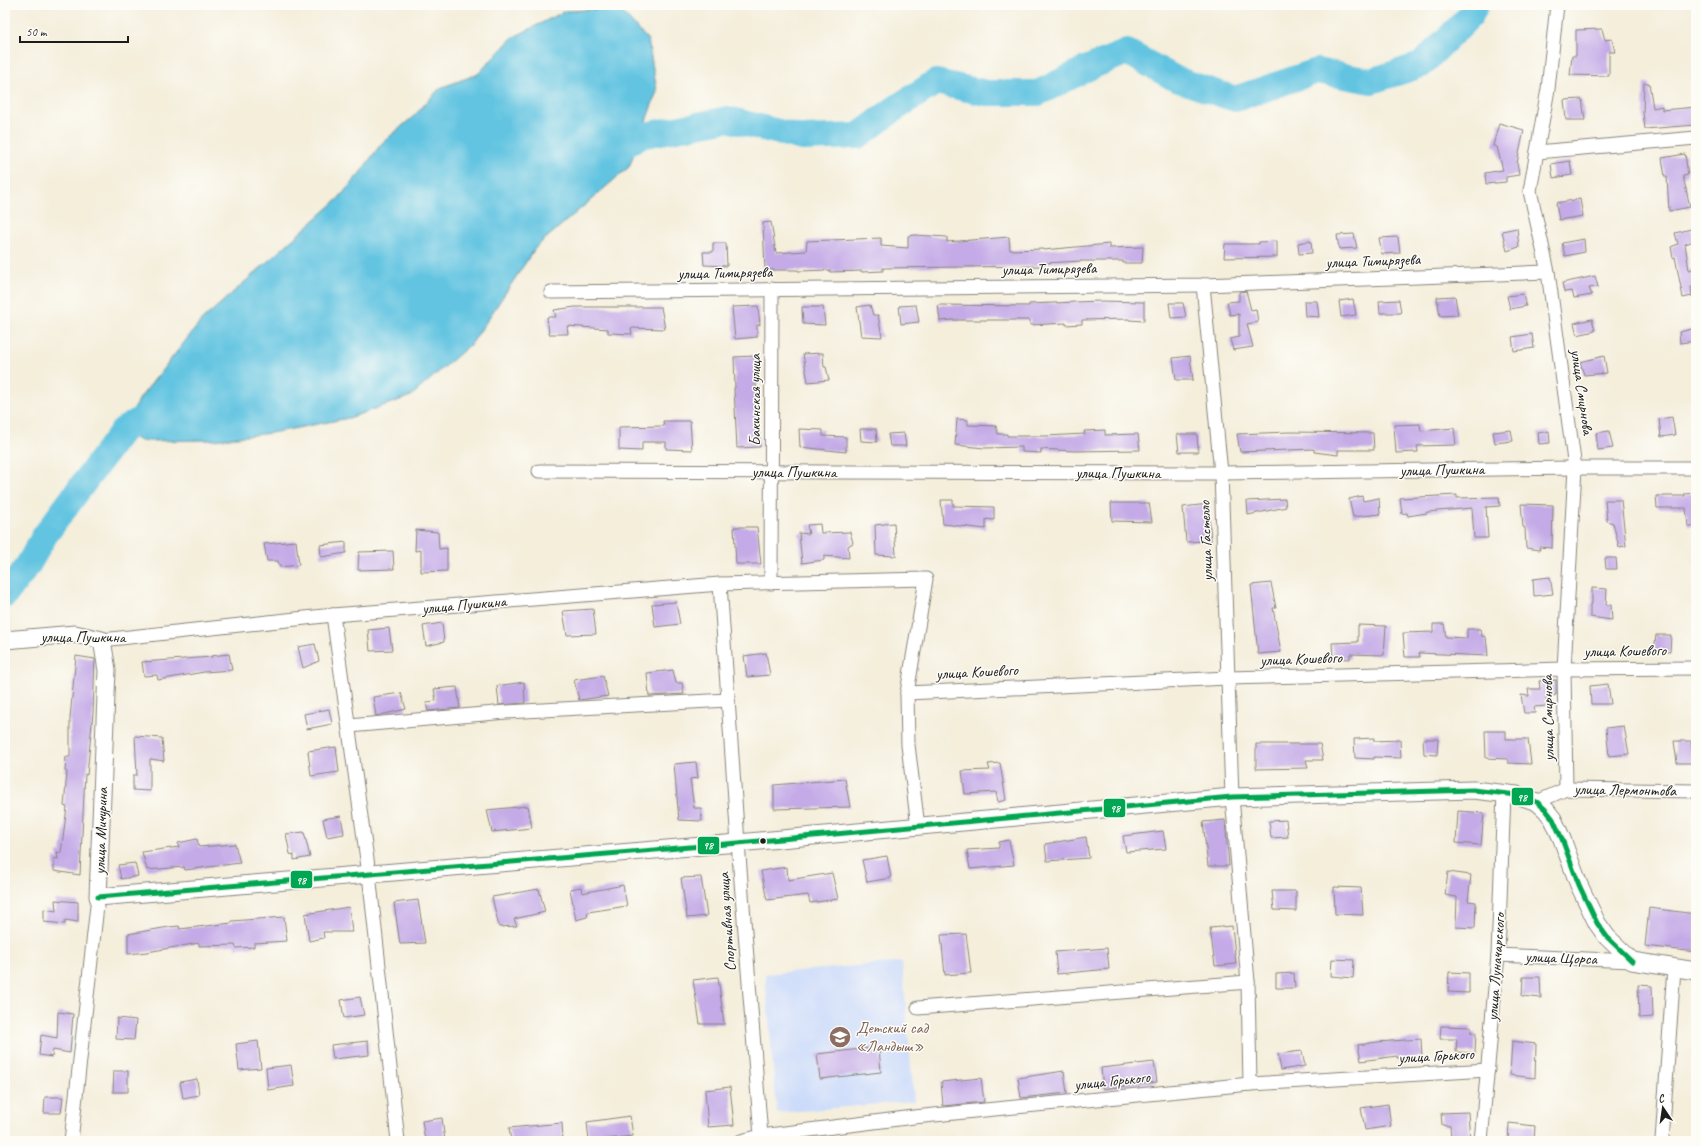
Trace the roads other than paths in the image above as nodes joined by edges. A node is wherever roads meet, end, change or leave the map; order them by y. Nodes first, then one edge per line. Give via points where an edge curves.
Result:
1 (1557, 5) edge
2 (1696, 138) edge
3 (1537, 152) junction
4 (1548, 272) junction
5 (1203, 285) junction
6 (772, 289) junction
7 (551, 292) dead end
8 (1575, 468) junction
9 (1696, 468) edge
10 (540, 471) dead end
11 (771, 472) junction
12 (1221, 473) junction
13 (771, 583) junction
14 (720, 584) junction
15 (333, 615) junction
16 (5, 640) edge
17 (102, 640) junction
18 (1696, 668) edge
19 (1564, 669) junction
20 (1228, 678) junction
21 (907, 693) junction
22 (728, 700) junction
23 (348, 726) junction
24 (1566, 789) junction
25 (1696, 791) edge
26 (1504, 793) junction
27 (1232, 797) junction
28 (1537, 802) junction
29 (918, 827) junction
30 (738, 843) junction
31 (369, 874) junction
32 (98, 897) junction
33 (1498, 955) junction
34 (1632, 961) junction
35 (1674, 968) junction
36 (1696, 971) edge
37 (1248, 982) junction
38 (918, 1008) dead end
39 (1488, 1070) junction
40 (1250, 1084) junction
41 (752, 1139) edge
42 (71, 1141) edge
43 (398, 1141) edge
44 (1481, 1141) edge
45 (1662, 1141) edge

1 - 3 street, улица Смирнова via 1548,89
2 - 3 street
3 - 4 street, улица Смирнова via 1530,191
4 - 5 street, улица Тимирязева
4 - 8 street, улица Смирнова
5 - 6 street, улица Тимирязева
5 - 12 street, улица Гастелло
6 - 7 street, улица Тимирязева
6 - 11 street, Бакинская улица
8 - 9 street, улица Пушкина
8 - 12 street, улица Пушкина
8 - 19 street, улица Смирнова
10 - 11 street, улица Пушкина
11 - 12 street, улица Пушкина
11 - 13 street, Бакинская улица
12 - 20 street, улица Гастелло
13 - 14 street, улица Пушкина
13 - 21 street, улица Пушкина via 926,579
14 - 15 street, улица Пушкина
14 - 22 street, Спортивная улица
15 - 17 street, улица Пушкина
15 - 23 street
16 - 17 street, улица Пушкина via 75,634
17 - 32 street, улица Мичурина via 107,670
18 - 19 street, улица Кошевого
19 - 20 street, улица Кошевого
19 - 24 street, улица Смирнова
20 - 21 street, улица Кошевого
20 - 27 street, улица Гастелло
21 - 29 street via 908,745
22 - 23 street via 506,712
22 - 30 street, Спортивная улица
23 - 31 street
24 - 25 street, улица Лермонтова
24 - 28 street, улица Лермонтова
26 - 27 street via 1473,790
26 - 28 street
26 - 33 street, улица Луначарского
27 - 29 street
27 - 37 street, улица Гастелло
28 - 34 street via 1553,819 1597,923 1607,937
29 - 30 street
30 - 31 street
30 - 41 street, Спортивная улица
31 - 32 street
31 - 43 street
32 - 42 street, улица Мичурина
33 - 34 street, улица Щорса
33 - 39 street, улица Луначарского
34 - 35 street, улица Щорса
35 - 36 street, улица Щорса
35 - 45 street
37 - 38 street
37 - 40 street, улица Гастелло
39 - 40 street, улица Горького
39 - 44 street, улица Луначарского
40 - 41 street, улица Горького via 914,1118

